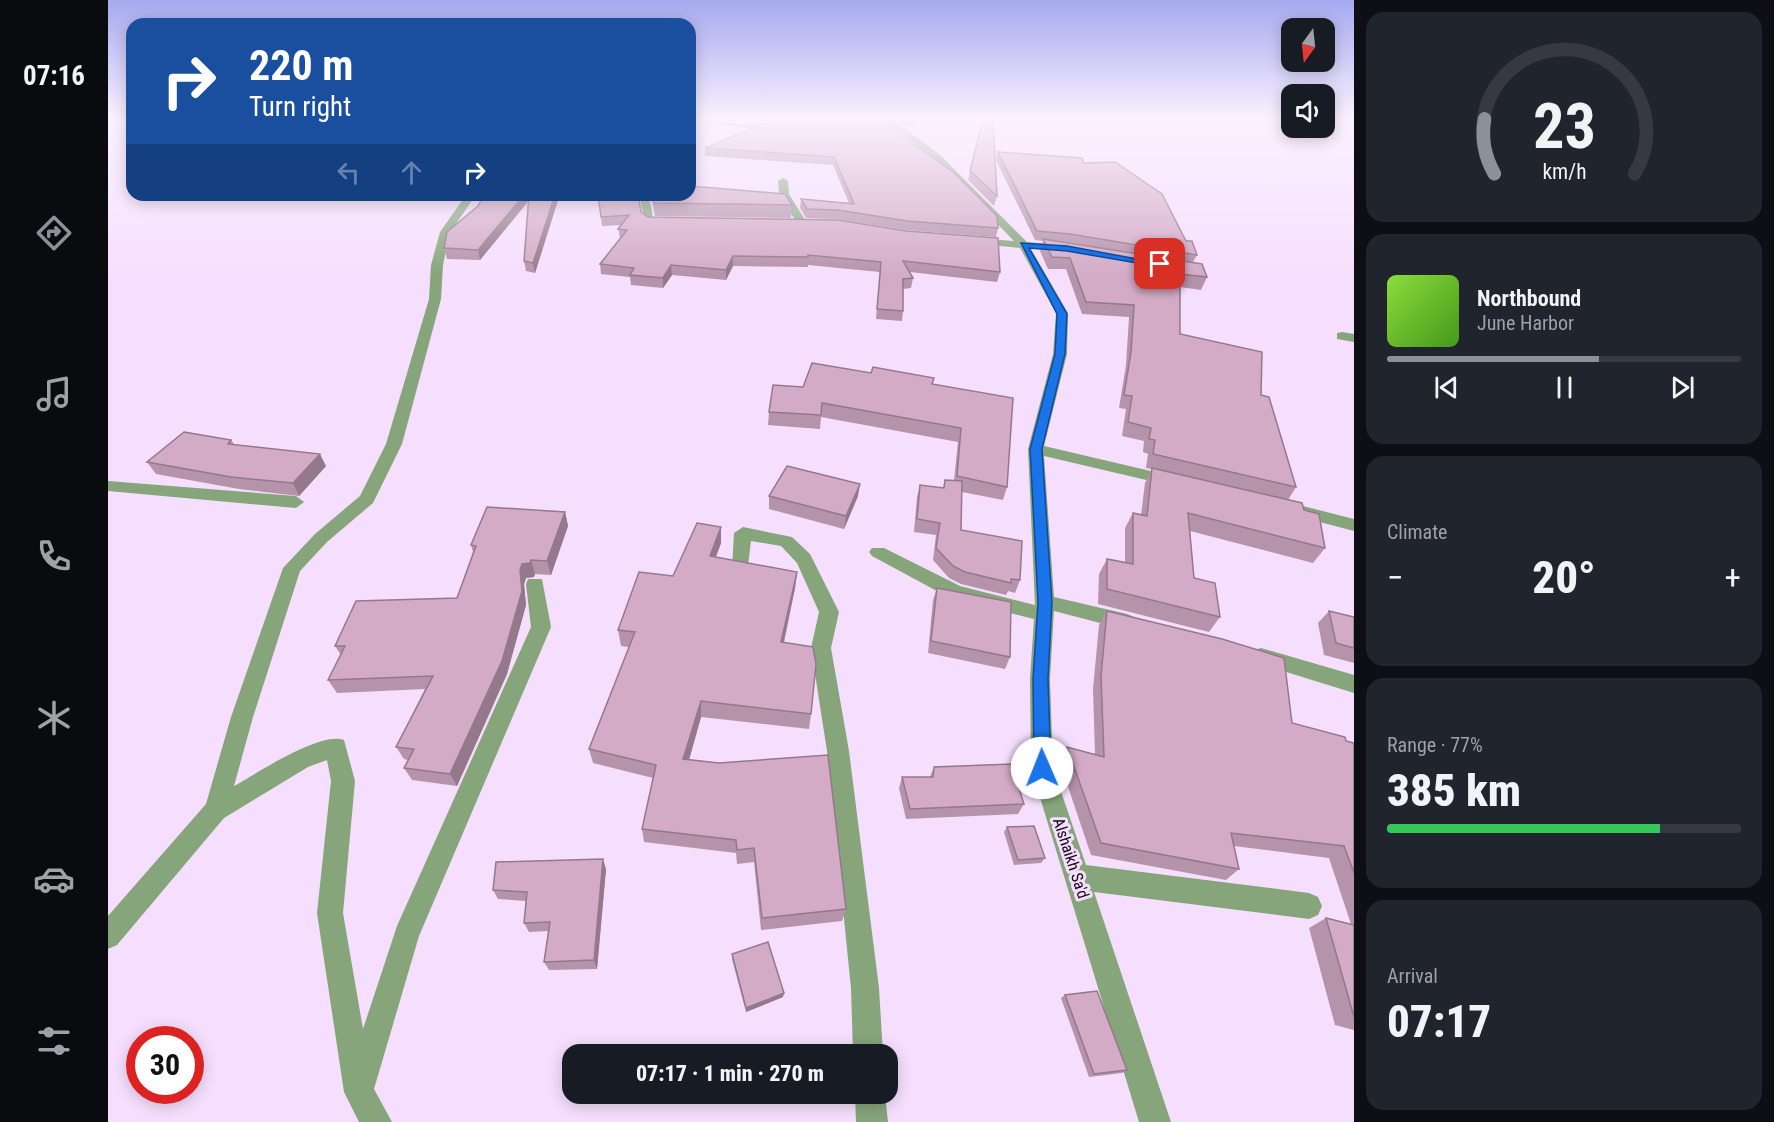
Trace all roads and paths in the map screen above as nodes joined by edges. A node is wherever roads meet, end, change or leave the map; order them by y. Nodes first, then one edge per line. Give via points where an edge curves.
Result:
1 (951, 171) edge
2 (783, 181) dead end
3 (467, 201) edge
4 (646, 201) edge
5 (683, 223) edge
6 (814, 224) edge
7 (957, 240) edge
8 (1024, 245) junction
9 (1078, 250) edge
10 (1036, 449) junction
11 (1191, 485) edge
12 (108, 486) edge
13 (296, 502) dead end
14 (1280, 506) edge
15 (1354, 525) edge
16 (878, 552) dead end
17 (741, 569) edge
18 (535, 584) dead end
19 (1044, 608) junction
20 (1144, 626) edge
21 (1244, 651) edge
22 (1354, 684) edge
23 (216, 810) junction
24 (1078, 877) junction
25 (1309, 906) dead end
26 (108, 936) edge
27 (868, 1044) edge
28 (359, 1092) junction
29 (871, 1104) edge
30 (376, 1122) edge
31 (872, 1122) edge
32 (1155, 1122) edge

1 - 8 street, Alshaikh Sa'd
2 - 6 street via 796,223
3 - 23 street via 445,231 435,299 394,444 367,499 292,567
4 - 5 street via 649,221
7 - 8 street
8 - 9 street
8 - 10 street, Alshaikh Sa'd via 1062,314 1060,354
10 - 11 street
10 - 19 street, Alshaikh Sa'd
12 - 13 street
14 - 15 street
16 - 19 street via 956,592
17 - 27 street via 743,533 786,541 804,559 829,612 821,648 838,751 865,988
18 - 28 street via 542,627 406,935
19 - 20 street
19 - 24 street, Alshaikh Sa'd via 1040,679 1042,768
21 - 22 street
23 - 26 street
23 - 28 street via 300,760 336,747 343,781 330,913
24 - 25 street
24 - 32 street, Alshaikh Sa'd
28 - 30 street
29 - 31 street

